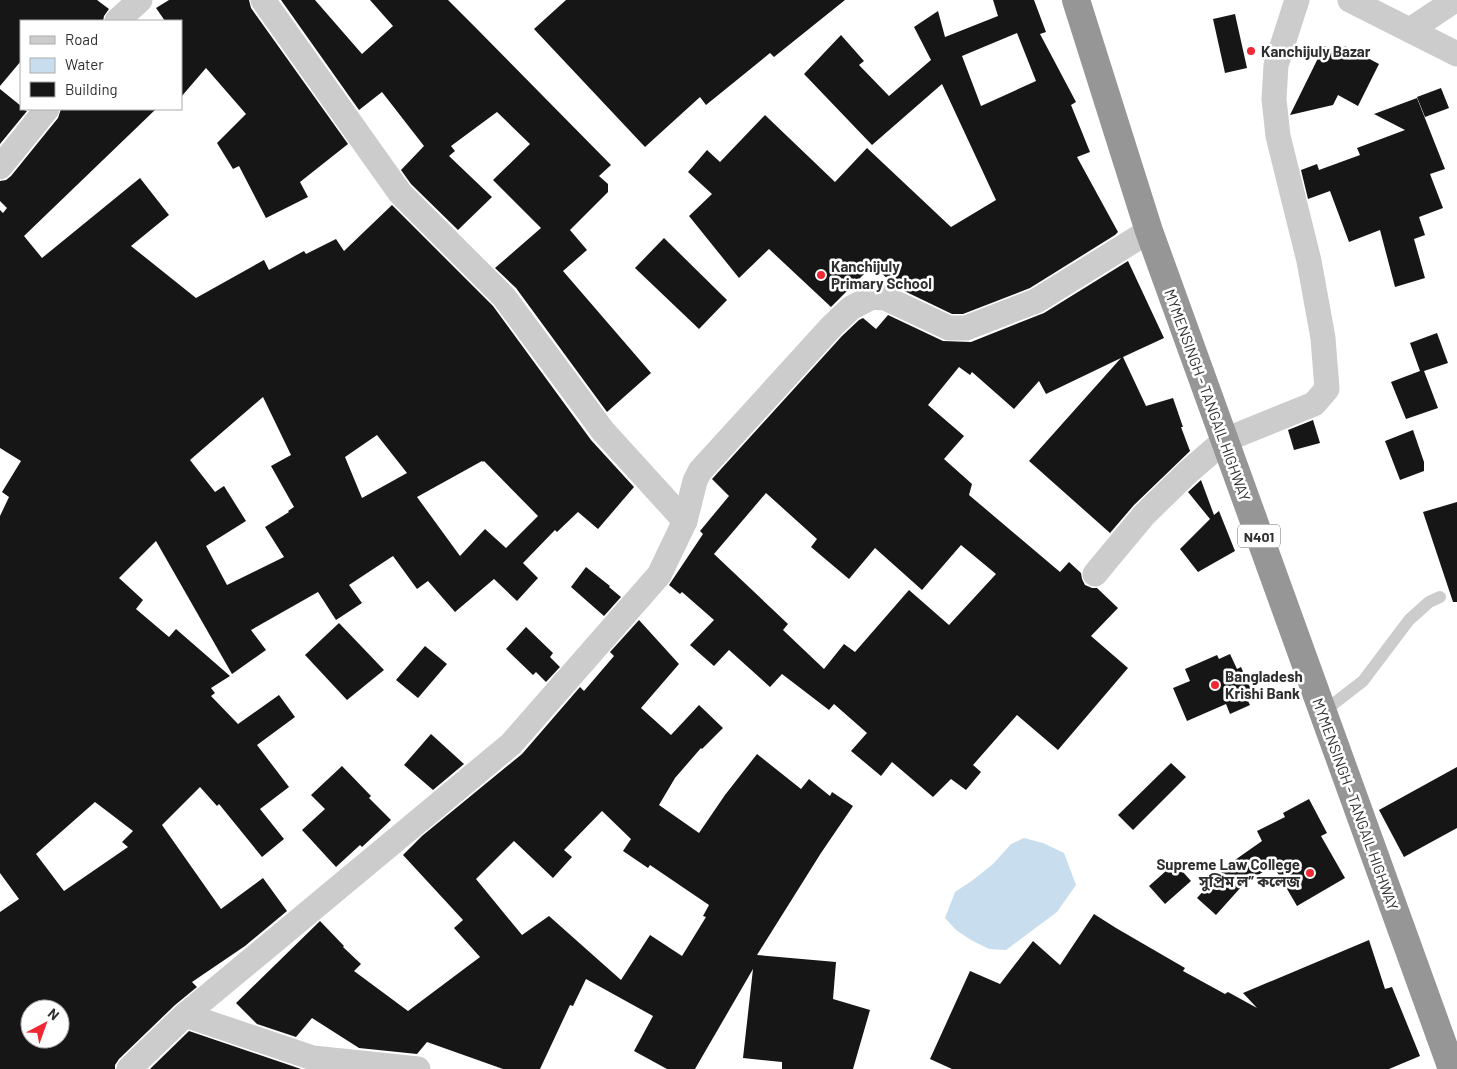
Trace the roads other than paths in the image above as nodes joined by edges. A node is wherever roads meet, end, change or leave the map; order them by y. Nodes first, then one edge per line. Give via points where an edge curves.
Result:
1 (140, 0) edge
2 (263, 0) edge
3 (1076, 0) edge
4 (1297, 0) edge
5 (1350, 0) edge
6 (1455, 0) edge
7 (118, 20) edge
8 (1410, 30) junction
9 (1457, 54) edge
10 (46, 110) edge
11 (0, 167) edge
12 (1149, 231) junction
13 (1225, 440) junction
14 (685, 521) junction
15 (1095, 574) dead end
16 (1440, 597) dead end
17 (1323, 712) junction
18 (185, 1016) junction
19 (129, 1069) edge
20 (418, 1069) edge
21 (1452, 1069) edge

1 - 7 street
2 - 14 street via 400,193 504,297 603,431
3 - 12 highway, MYMENSINGH - TANGAIL HIGHWAY / N401
4 - 13 street via 1276,65 1274,99 1278,136 1309,262 1323,338 1326,389 1314,404
5 - 8 street
6 - 8 street
8 - 9 street
10 - 11 street
12 - 13 highway, MYMENSINGH - TANGAIL HIGHWAY / N401
12 - 14 street via 1036,301 966,328 949,328 885,298 872,297 850,308 700,471
13 - 15 street via 1144,515
13 - 17 highway, MYMENSINGH - TANGAIL HIGHWAY / N401
14 - 18 street via 658,575 511,744
16 - 17 lane via 1409,620 1363,681
17 - 21 highway, MYMENSINGH - TANGAIL HIGHWAY / N401
18 - 19 street
18 - 20 street via 313,1058

